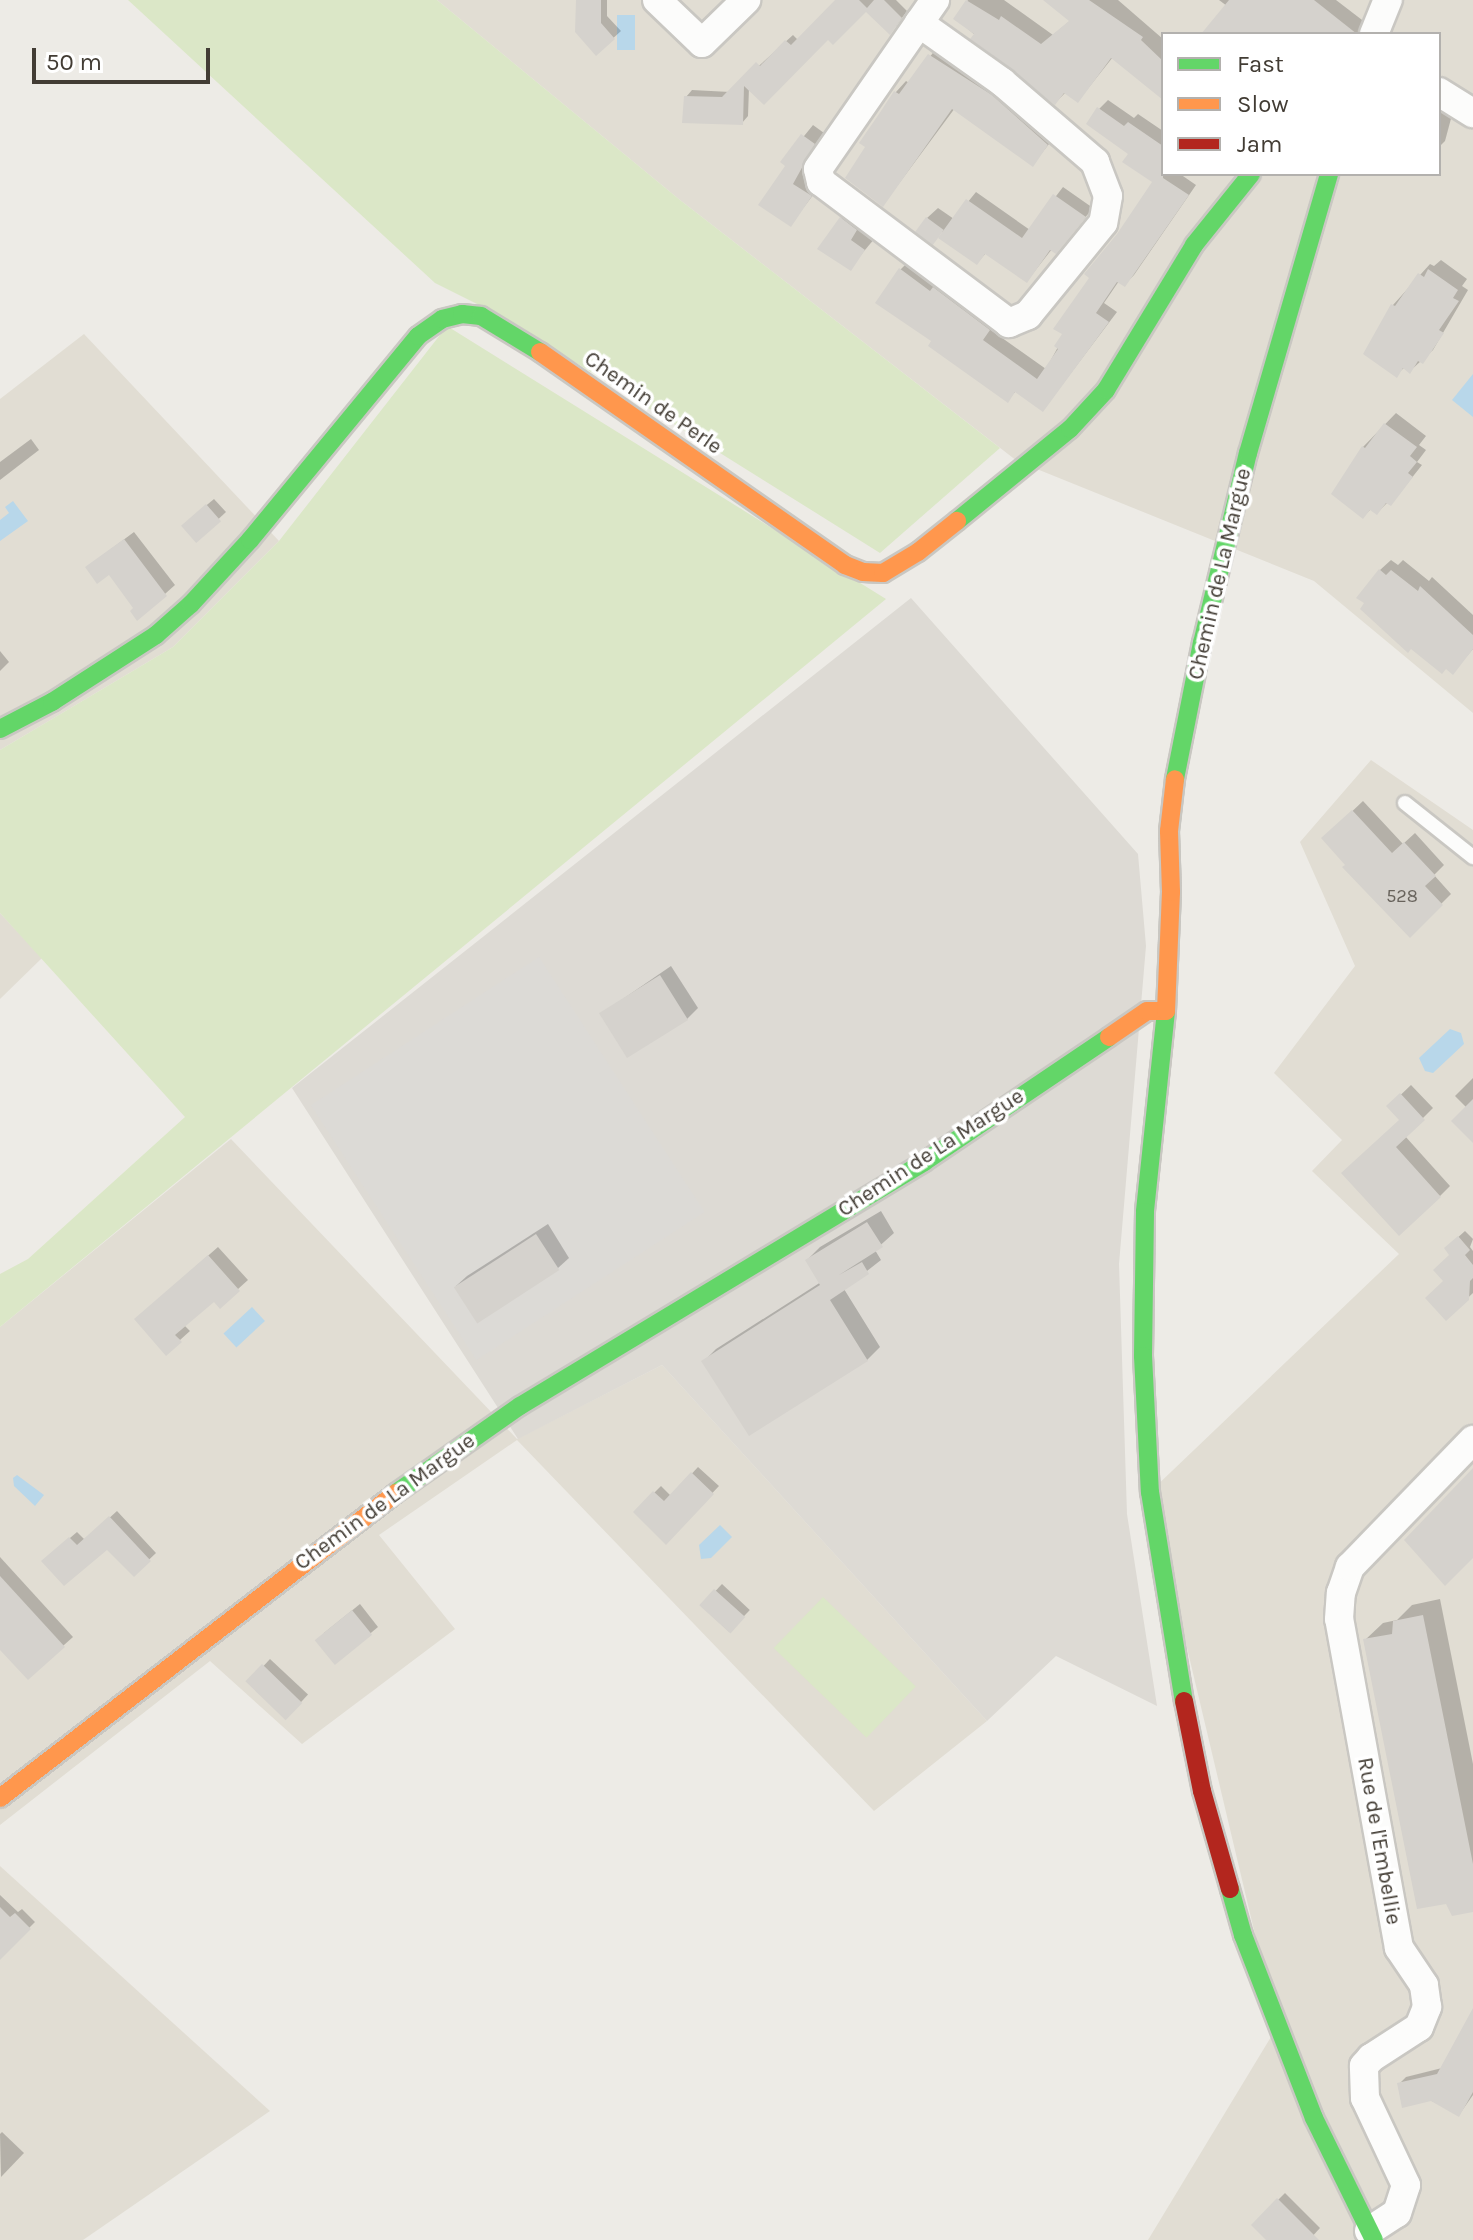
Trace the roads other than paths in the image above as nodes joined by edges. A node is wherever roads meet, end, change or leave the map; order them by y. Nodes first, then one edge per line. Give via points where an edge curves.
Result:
1 (657, 0) edge
2 (746, 0) edge
3 (935, 0) edge
4 (1388, 0) edge
5 (919, 23) junction
6 (1375, 32) edge
7 (1441, 93) edge
8 (1473, 113) edge
9 (1249, 176) edge
10 (1328, 176) edge
11 (0, 729) edge
12 (1405, 803) dead end
13 (1473, 857) edge
14 (1166, 1011) junction
15 (1473, 1440) edge
16 (0, 1798) edge
17 (1371, 2235) edge

1 - 2 street via 702,43
3 - 5 street
4 - 6 street
5 - 5 street via 818,169 821,182 1009,323 1028,315 1103,223 1108,196 1095,162 1002,82
7 - 8 street
9 - 11 street, Chemin de Perle via 1194,245 1106,390 1070,429 918,552 883,573 845,565 506,328 462,314 442,319 418,336 191,604 156,635
10 - 14 street, Chemin de La Margue via 1248,453 1176,770 1169,831
12 - 13 lane
14 - 16 street, Chemin de La Margue via 1147,1011 924,1162 520,1406 344,1530
14 - 17 street via 1145,1212 1143,1356 1150,1492 1173,1649 1202,1791 1243,1935 1314,2118
15 - 17 street, Rue de l'Embellie via 1350,1567 1341,1593 1339,1619 1399,1948 1424,1985 1427,2007 1419,2027 1364,2066 1365,2098 1406,2185 1397,2213

